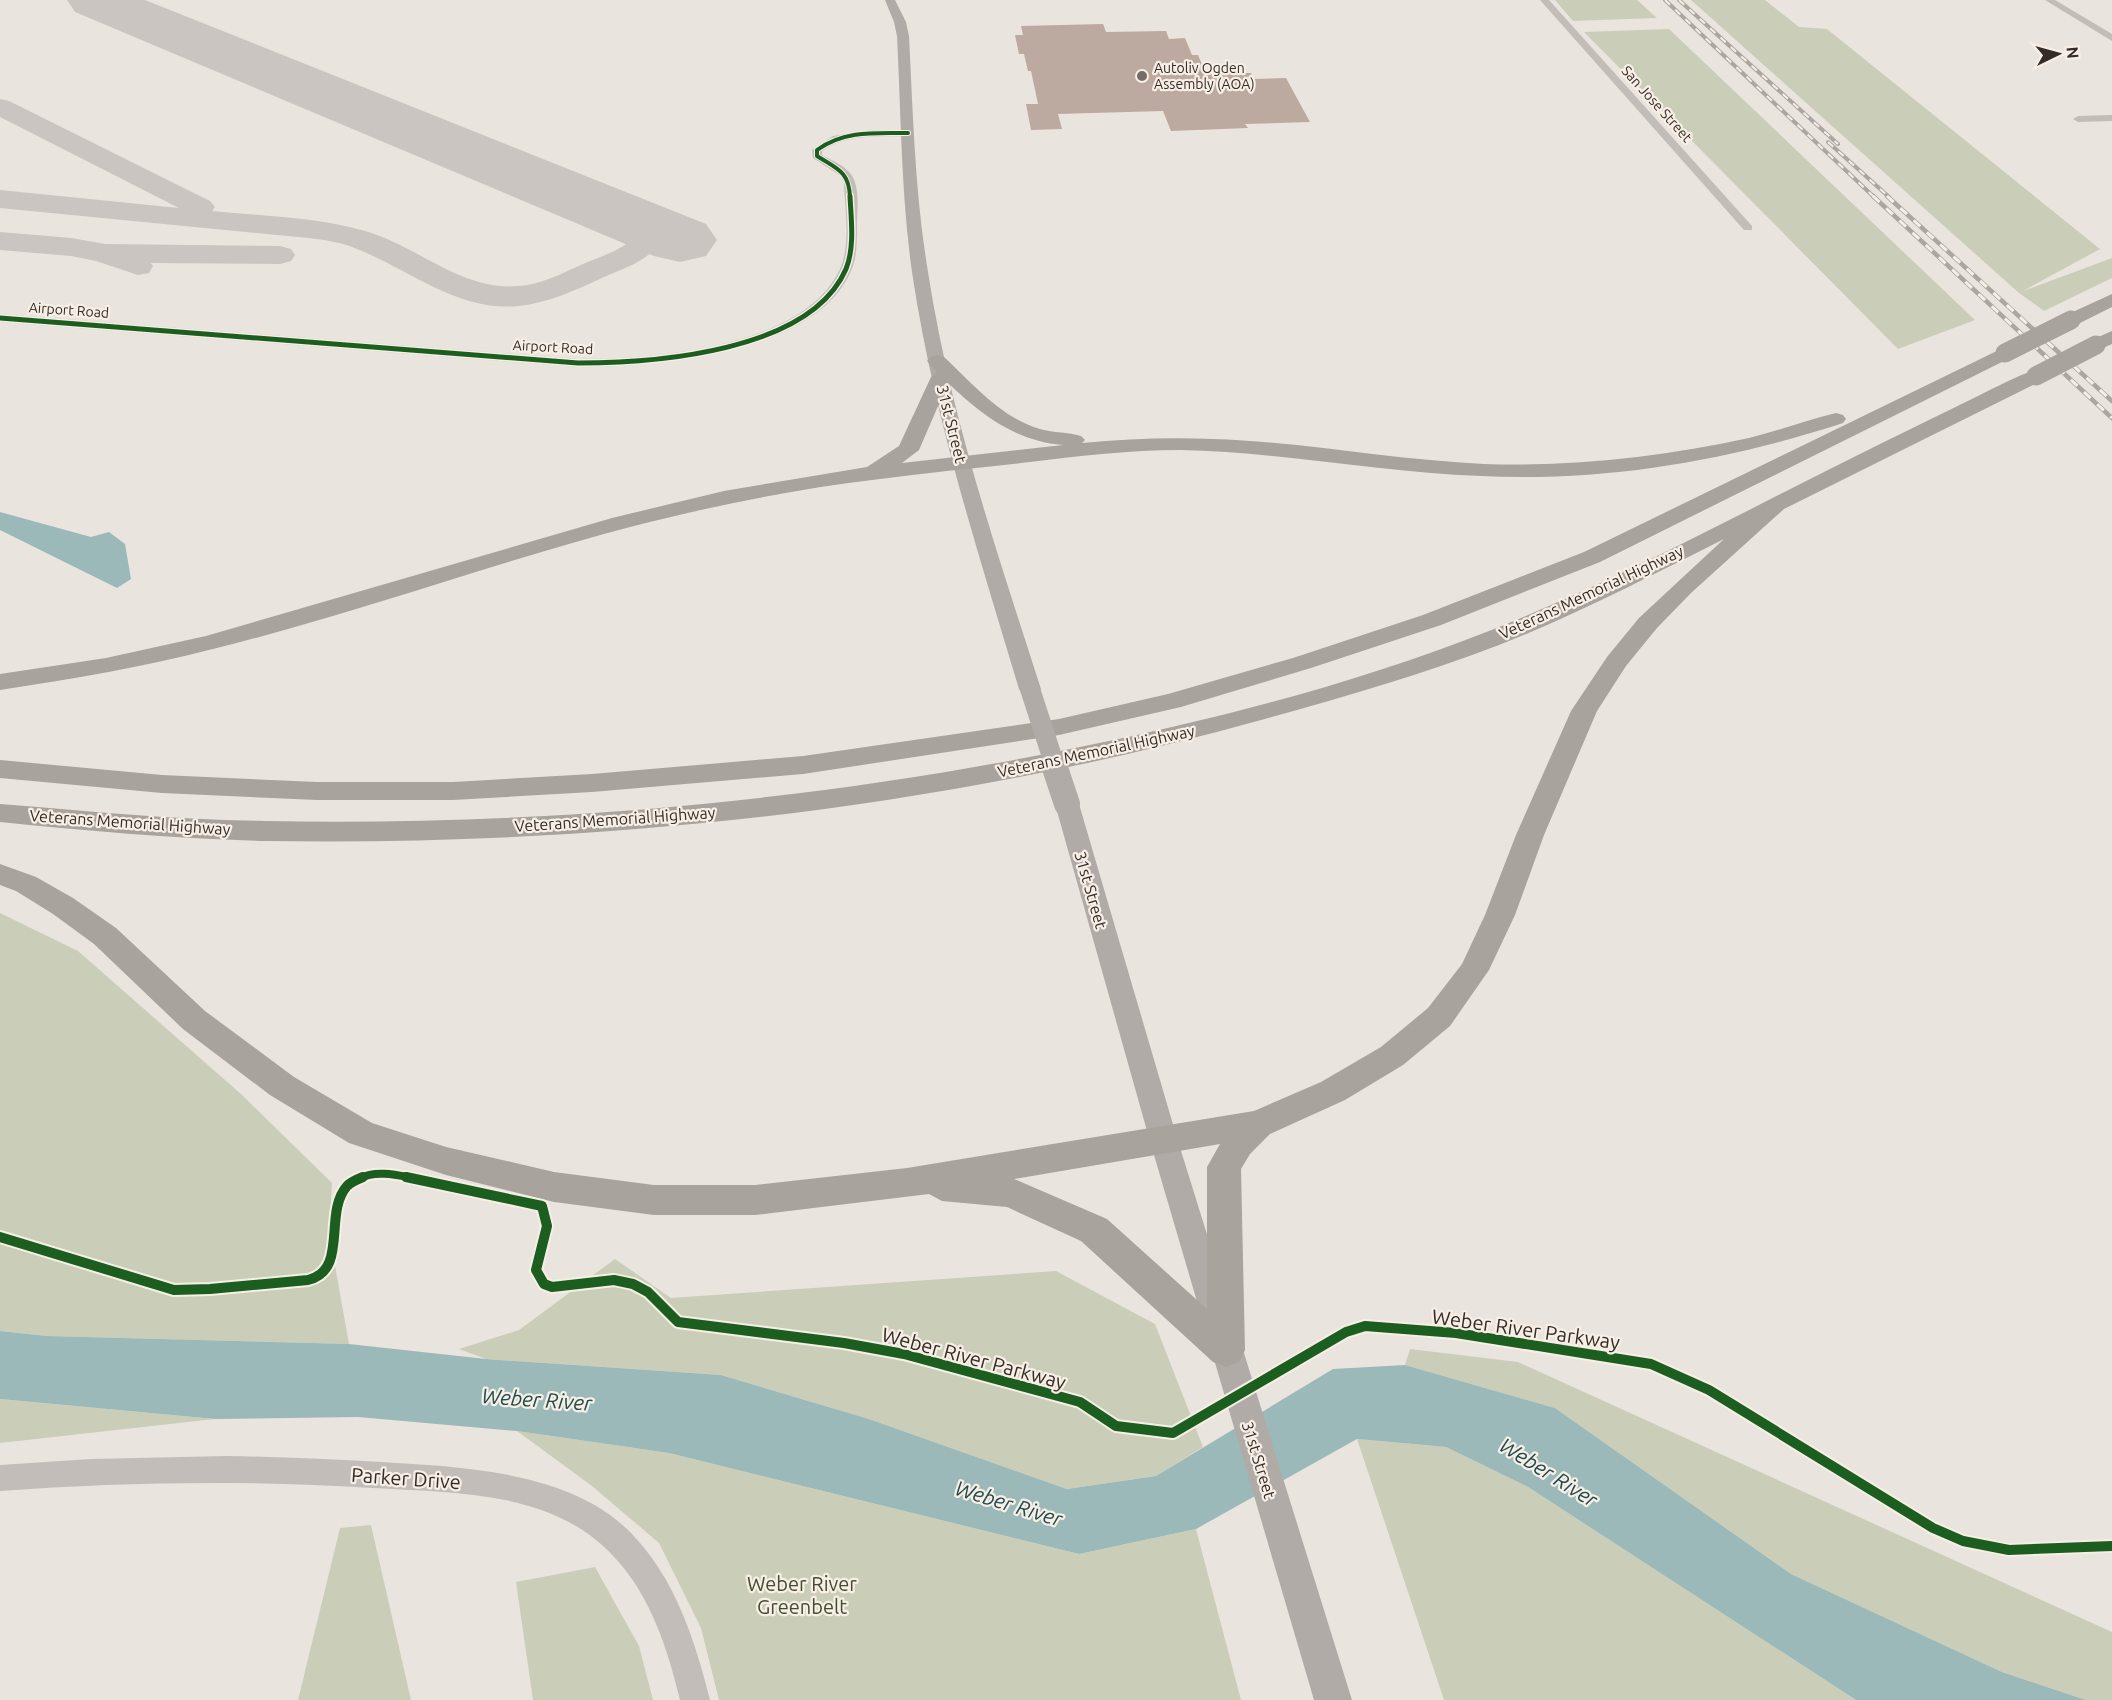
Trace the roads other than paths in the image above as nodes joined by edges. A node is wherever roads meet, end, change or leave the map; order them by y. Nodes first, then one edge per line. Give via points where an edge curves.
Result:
1 (890, 0) edge
2 (1544, 0) edge
3 (2049, 0) edge
4 (2112, 38) edge
5 (2112, 118) edge
6 (2078, 119) dead end
7 (909, 133) junction
8 (1748, 228) dead end
9 (2112, 300) edge
10 (0, 318) edge
11 (2104, 341) edge
12 (939, 369) junction
13 (1952, 378) junction
14 (1237, 447) junction
15 (962, 463) junction
16 (867, 474) junction
17 (1776, 504) junction
18 (0, 682) edge
19 (0, 769) edge
20 (0, 813) edge
21 (0, 874) edge
22 (1258, 1124) junction
23 (1163, 1138) junction
24 (907, 1183) junction
25 (1226, 1350) junction
26 (0, 1478) edge
27 (695, 1700) edge
28 (1333, 1700) edge

1 - 7 main road, 31st Street via 903,36
2 - 8 street, San Jose Street
3 - 4 street
5 - 6 street
7 - 10 street, Airport Road via 837,138 817,150 817,156 845,174 850,183 847,267 824,300 793,321 757,336 672,358 578,363
7 - 12 main road, 31st Street via 917,243
9 - 13 highway, Veterans Memorial Highway, bridge
11 - 17 highway, Veterans Memorial Highway, bridge
12 - 14 highway via 990,411 1025,432 1068,440 1201,439
12 - 15 main road, 31st Street
12 - 16 highway via 908,450
13 - 14 highway via 1799,432 1712,452 1606,465 1485,470
13 - 19 highway, Veterans Memorial Highway via 1592,557 1432,620 1172,701 1059,727 802,765 453,791 174,785
14 - 15 highway via 1113,446
15 - 16 highway
15 - 23 main road, 31st Street, bridge via 1067,804
16 - 18 highway via 733,494 535,547 226,639 81,672
17 - 20 highway, Veterans Memorial Highway via 1520,628 1386,676 1214,726 1070,759 918,787 598,823 428,830 261,831
17 - 22 highway via 1683,588 1616,662 1584,711 1474,970 1439,1017 1392,1056 1334,1091
21 - 24 highway via 63,906 105,936 194,1020 282,1086 371,1137 446,1161 554,1187 654,1200 755,1200
22 - 23 highway
22 - 25 highway via 1238,1144 1224,1167
23 - 24 highway
23 - 25 main road, 31st Street
24 - 25 highway via 1011,1193 1094,1230
25 - 28 main road, 31st Street
26 - 27 street, Parker Drive via 185,1468 307,1471 450,1479 503,1487 559,1503 601,1526 627,1548 646,1572 673,1628

